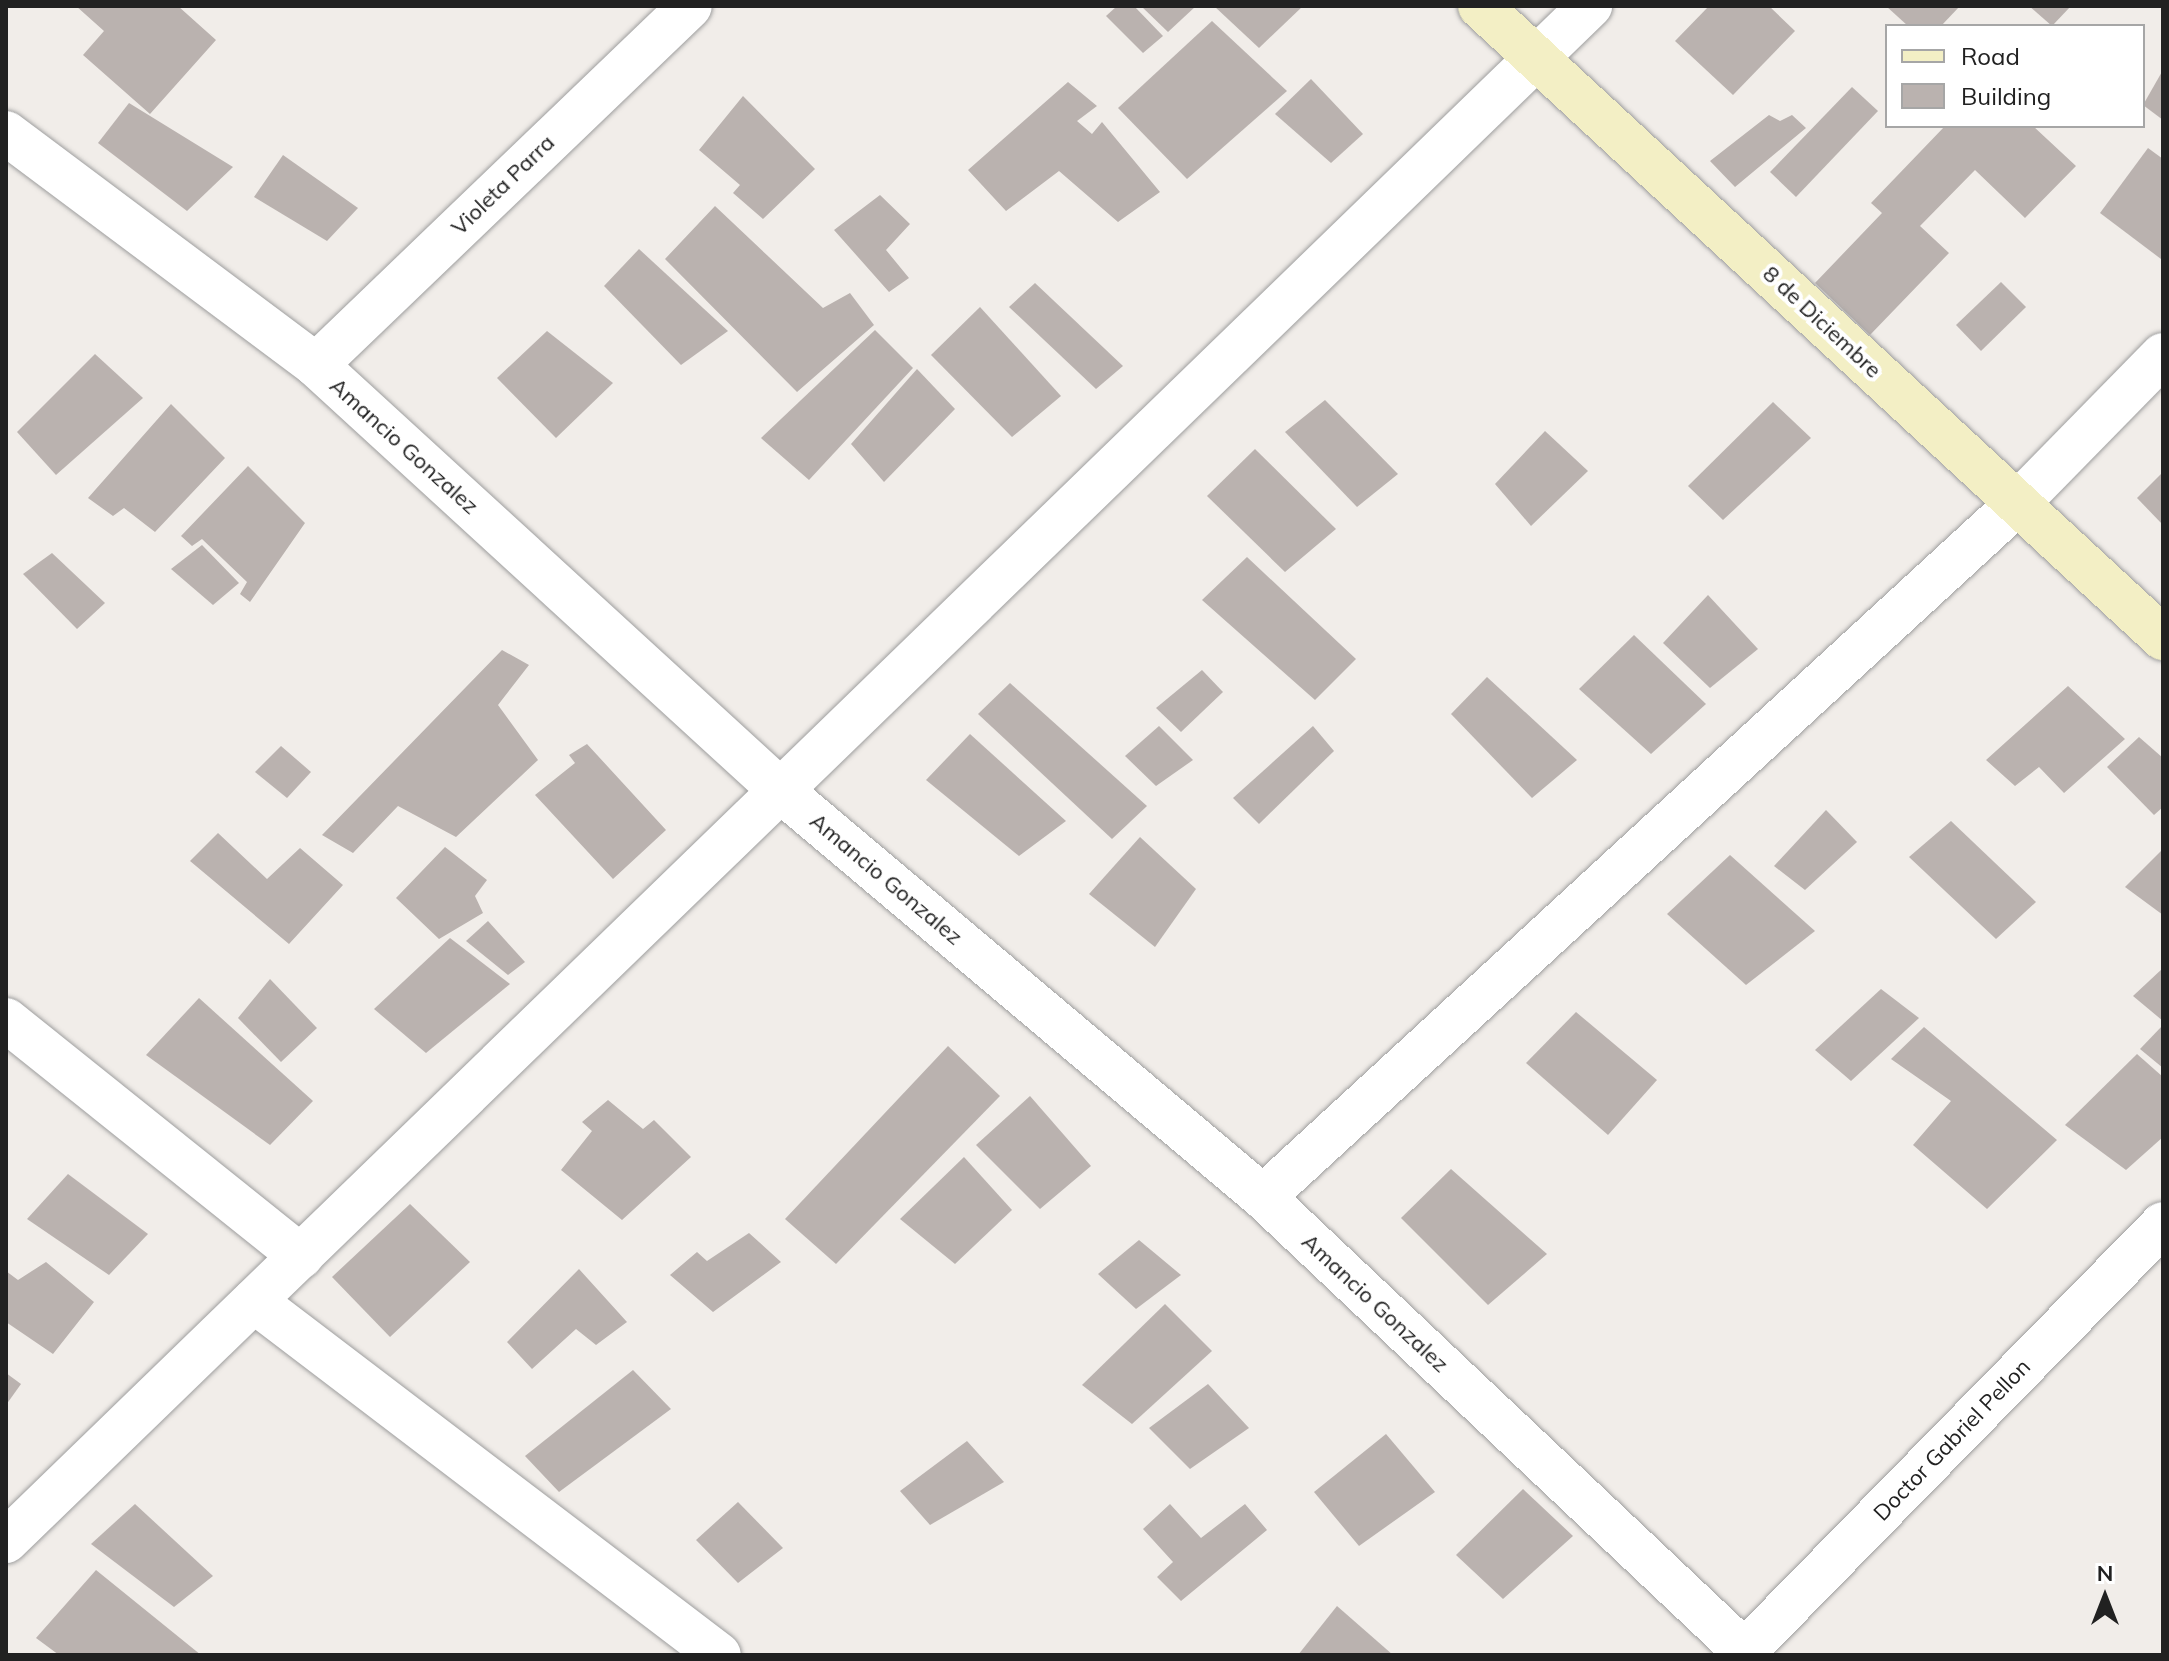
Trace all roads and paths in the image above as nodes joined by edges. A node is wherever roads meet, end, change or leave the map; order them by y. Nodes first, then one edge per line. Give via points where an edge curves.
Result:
1 (690, 6) edge
2 (1480, 6) edge
3 (1590, 6) edge
4 (1538, 59) junction
5 (6, 133) edge
6 (2163, 355) edge
7 (316, 365) junction
8 (2018, 503) junction
9 (2163, 638) edge
10 (780, 790) junction
11 (6, 1020) edge
12 (1263, 1197) junction
13 (2163, 1224) edge
14 (301, 1256) junction
15 (254, 1301) junction
16 (6, 1541) edge
17 (1742, 1653) edge
18 (719, 1655) edge

1 - 7 street, Violeta Parra
2 - 4 main road, 8 de Diciembre
3 - 4 street
4 - 8 main road, 8 de Diciembre
4 - 10 street
5 - 7 street, Amancio Gonzalez
6 - 8 street
7 - 10 street, Amancio Gonzalez
8 - 9 main road, 8 de Diciembre
8 - 12 street
10 - 12 street, Amancio Gonzalez
10 - 14 street
11 - 14 street
12 - 17 street, Amancio Gonzalez
13 - 17 street, Doctor Gabriel Pellon
14 - 15 street
15 - 16 street
15 - 18 street

